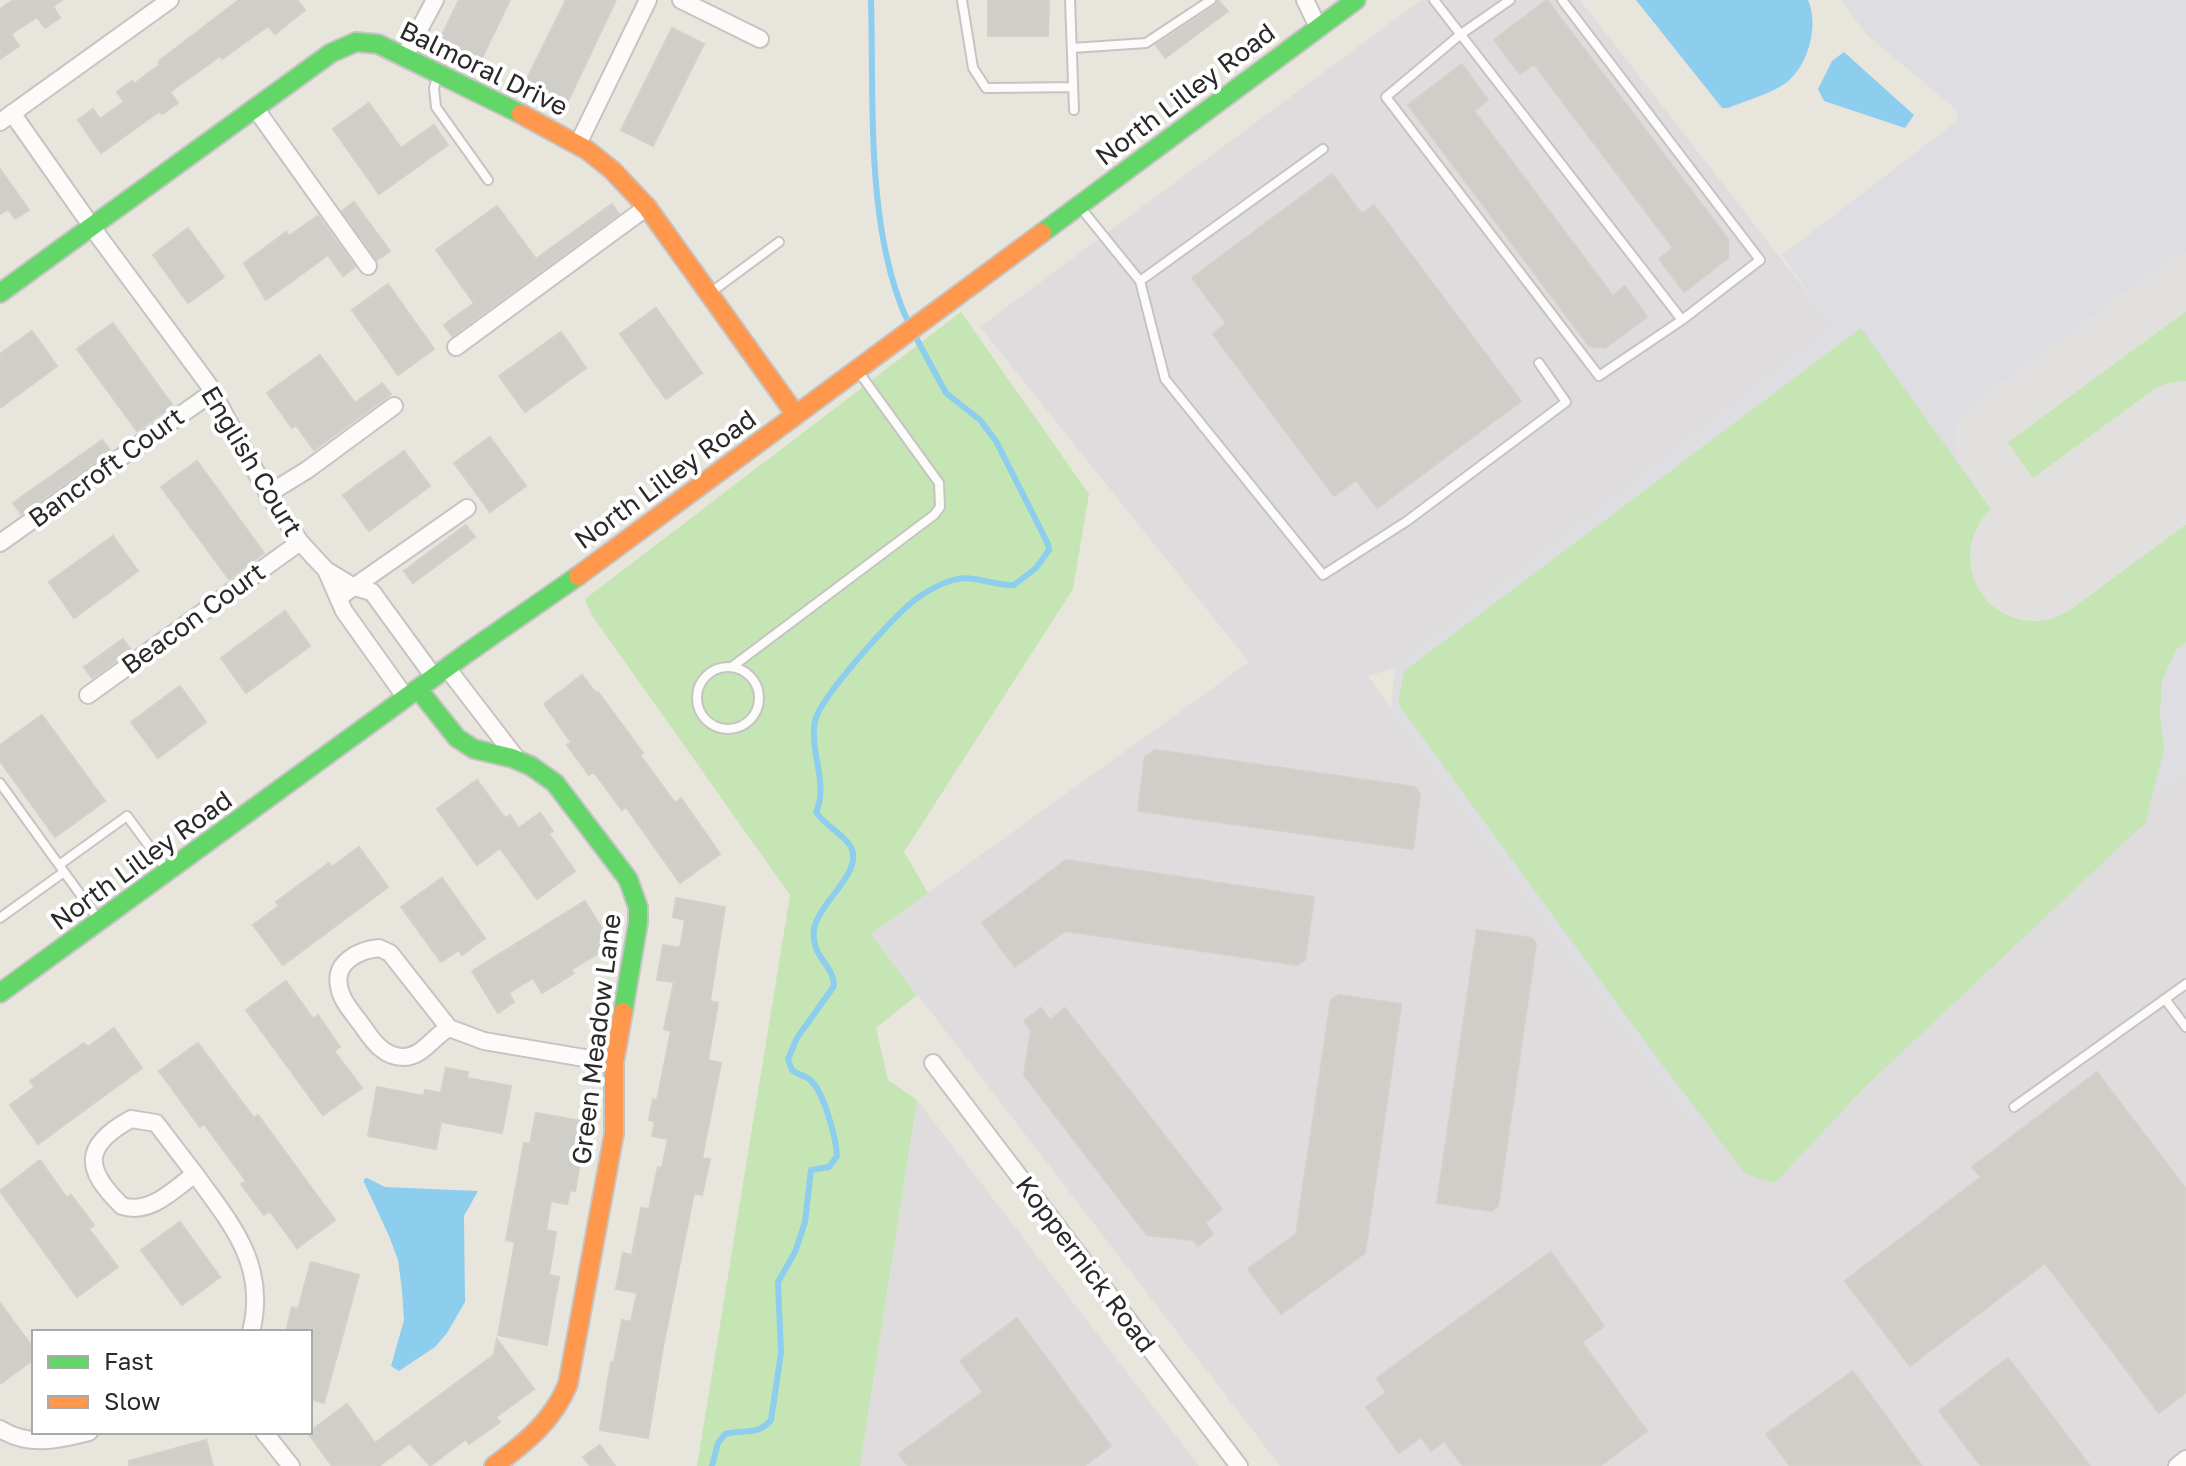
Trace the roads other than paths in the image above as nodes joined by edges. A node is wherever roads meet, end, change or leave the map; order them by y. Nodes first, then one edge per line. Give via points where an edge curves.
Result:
1 (170, 0) edge
2 (435, 0) edge
3 (648, 0) edge
4 (681, 0) edge
5 (962, 0) edge
6 (1070, 0) edge
7 (1211, 0) edge
8 (1305, 0) edge
9 (1434, 0) edge
10 (1510, 0) edge
11 (1562, 0) edge
12 (1347, 3) edge
13 (1318, 27) junction
14 (1461, 34) junction
15 (760, 39) dead end
16 (1072, 48) junction
17 (405, 56) junction
18 (438, 72) junction
19 (1073, 87) junction
20 (255, 108) junction
21 (1074, 110) dead end
22 (6, 117) edge
23 (578, 144) junction
24 (1323, 149) dead end
25 (488, 180) dead end
26 (647, 207) junction
27 (1079, 207) junction
28 (88, 222) junction
29 (779, 242) dead end
30 (368, 266) dead end
31 (1140, 281) junction
32 (0, 293) edge
33 (709, 294) junction
34 (1682, 320) junction
35 (456, 347) dead end
36 (1539, 363) dead end
37 (857, 370) junction
38 (213, 392) junction
39 (394, 406) dead end
40 (796, 415) junction
41 (268, 494) junction
42 (467, 508) dead end
43 (300, 542) junction
44 (0, 543) edge
45 (326, 570) junction
46 (354, 587) junction
47 (338, 598) junction
48 (733, 666) junction
49 (440, 672) junction
50 (412, 694) junction
51 (88, 695) dead end
52 (518, 760) junction
53 (0, 783) edge
54 (61, 869) junction
55 (169, 872) junction
56 (0, 918) edge
57 (100, 921) junction
58 (2186, 984) edge
59 (0, 993) edge
60 (2165, 999) junction
61 (2186, 1027) edge
62 (449, 1028) junction
63 (614, 1063) junction
64 (933, 1063) dead end
65 (2014, 1107) dead end
66 (195, 1174) junction
67 (251, 1330) edge
68 (0, 1429) edge
69 (81, 1434) edge
70 (266, 1434) edge
71 (2186, 1459) edge
72 (291, 1466) edge
73 (494, 1466) edge
74 (1239, 1466) edge
75 (2177, 1466) edge

1 - 22 street
2 - 17 street
3 - 23 street
4 - 15 street
5 - 19 lane via 973,68 986,88
6 - 16 lane
7 - 16 lane via 1146,43
8 - 13 street
9 - 14 lane
10 - 14 lane
11 - 34 lane via 1760,260
12 - 13 street, North Lilley Road
13 - 27 street, North Lilley Road
14 - 34 lane
14 - 34 lane via 1386,97 1599,376
16 - 19 lane
17 - 18 street, Balmoral Drive
17 - 20 street, Balmoral Drive via 368,42 341,47
18 - 23 street, Balmoral Drive
18 - 25 lane via 436,107
19 - 21 lane
20 - 28 street, Balmoral Drive
20 - 30 street
22 - 28 street, English Court
23 - 26 street, Balmoral Drive
24 - 31 lane
26 - 33 street, Balmoral Drive
26 - 35 street
27 - 31 lane
27 - 37 street, North Lilley Road
28 - 32 street, Balmoral Drive
28 - 38 street, English Court
29 - 33 lane
31 - 36 lane via 1165,379 1323,575 1407,521 1566,402
33 - 40 street, Balmoral Drive
37 - 40 street, North Lilley Road
37 - 48 lane via 939,483 940,507
38 - 41 street, English Court
38 - 44 street, Bancroft Court
39 - 41 street
40 - 49 street, North Lilley Road
41 - 43 street, English Court
42 - 46 street
43 - 45 street, English Court
43 - 51 street, Beacon Court
45 - 46 street
45 - 47 street, English Court
46 - 47 street
46 - 49 street via 372,592
47 - 50 street, English Court
48 - 48 lane via 721,666 706,676 697,695 702,716 719,728 739,728 758,706 752,678
49 - 50 street, North Lilley Road
49 - 52 street
50 - 52 street, Green Meadow Lane via 474,749
50 - 55 street, North Lilley Road
52 - 63 street, Green Meadow Lane via 555,783 634,891 638,923
53 - 54 lane
54 - 55 lane via 127,816
54 - 56 lane
54 - 57 lane
55 - 57 street, North Lilley Road
57 - 59 street, North Lilley Road
58 - 60 lane
60 - 61 lane
60 - 65 lane
62 - 62 street via 390,953 364,949 344,965 338,977 345,1002 388,1054 413,1055
62 - 63 street via 484,1041
63 - 73 street, Green Meadow Lane via 614,1134 568,1384 538,1433
64 - 74 street, Koppernick Road
66 - 66 street via 163,1130 148,1120 122,1124 100,1140 93,1160 109,1192 131,1209 156,1203
66 - 67 street via 238,1234 250,1262 255,1303
68 - 69 street via 29,1440
70 - 72 street
71 - 75 street

